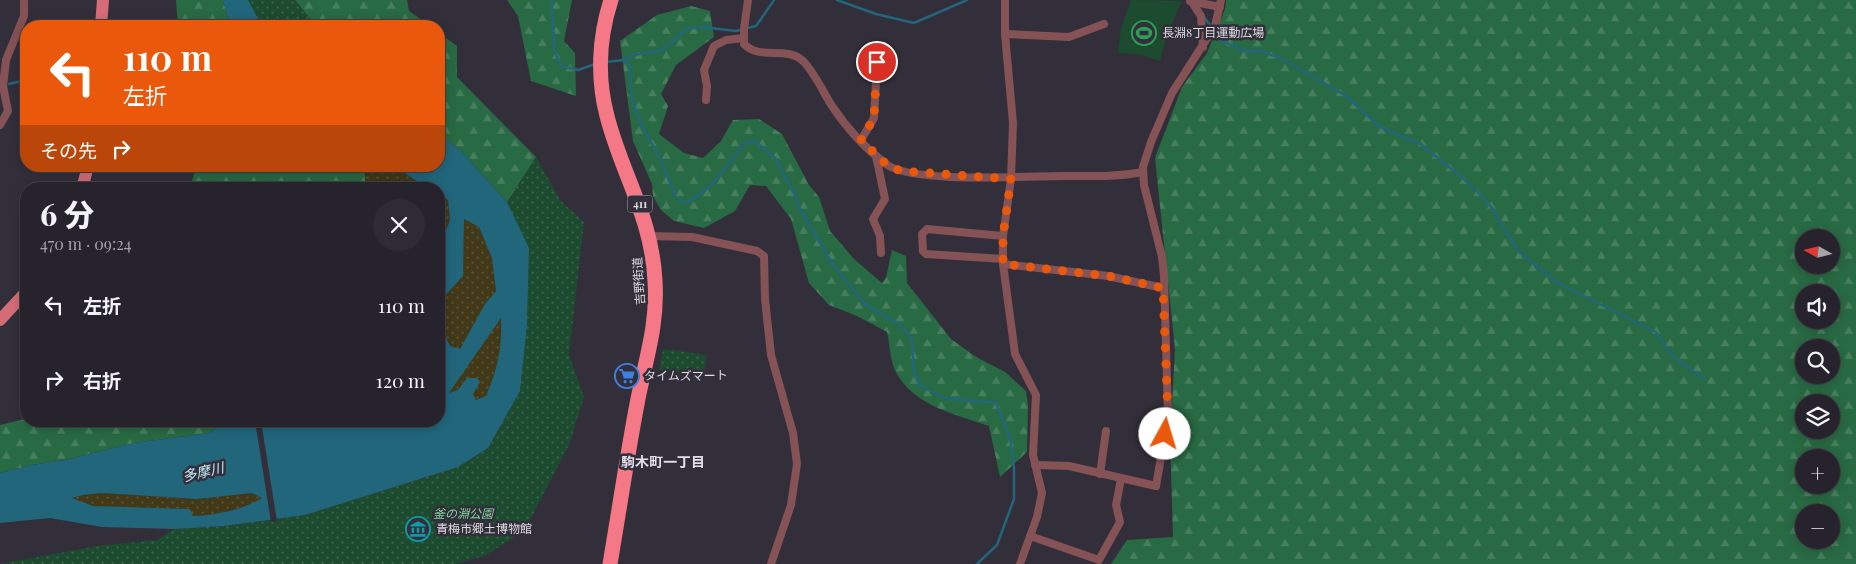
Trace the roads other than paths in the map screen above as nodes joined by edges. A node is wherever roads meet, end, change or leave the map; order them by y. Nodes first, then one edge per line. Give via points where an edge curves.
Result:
1 (24, 0) edge
2 (103, 0) edge
3 (611, 0) edge
4 (748, 0) edge
5 (1005, 0) edge
6 (1191, 1) edge
7 (1220, 4) edge
8 (22, 20) edge
9 (101, 20) edge
10 (1104, 24) dead end
11 (20, 26) edge
12 (744, 34) junction
13 (1006, 34) junction
14 (1203, 47) junction
15 (6, 60) junction
16 (877, 62) dead end
17 (0, 68) edge
18 (706, 100) dead end
19 (0, 125) edge
20 (861, 140) junction
21 (876, 156) junction
22 (1143, 172) junction
23 (1011, 179) junction
24 (649, 236) junction
25 (1003, 236) junction
26 (881, 253) dead end
27 (1003, 262) junction
28 (1163, 288) junction
29 (20, 298) edge
30 (0, 320) edge
31 (1106, 431) dead end
32 (1035, 465) junction
33 (1100, 474) junction
34 (1121, 479) junction
35 (1030, 536) junction
36 (610, 564) edge
37 (771, 564) edge
38 (1020, 564) edge

1 - 8 street
2 - 9 main road
3 - 24 highway, 吉野街道 / 411 via 602,48 602,84 611,129
4 - 12 street
5 - 13 street
6 - 7 street via 1204,5
6 - 14 street via 1201,16
7 - 14 street via 1215,26
10 - 13 street via 1069,37
11 - 15 street
12 - 18 street via 714,46 704,70
12 - 20 street via 744,44 756,53 795,54 805,63 845,123
13 - 23 street via 1013,123
14 - 22 street via 1172,93 1151,142
15 - 17 street
15 - 19 street via 3,86 8,111
16 - 20 street via 874,118
20 - 21 street
21 - 23 street via 901,171
21 - 26 street via 885,199 873,219 880,236
22 - 23 street via 1111,177
22 - 28 street via 1162,257
23 - 25 street
24 - 36 highway, 吉野街道 / 411 via 656,286 654,329 637,403
24 - 37 street via 692,237 757,251 764,256 771,354 794,433 797,464 791,505
25 - 27 street
25 - 27 street via 927,229 922,234 922,251 926,254
27 - 28 street via 1108,276
27 - 32 street via 1015,354 1036,395
28 - 34 street via 1168,417 1156,486
29 - 30 main road
31 - 33 street
32 - 33 street via 1069,466
32 - 35 street via 1042,494
33 - 34 street
34 - 35 street via 1116,506 1120,522 1099,560
35 - 38 street

